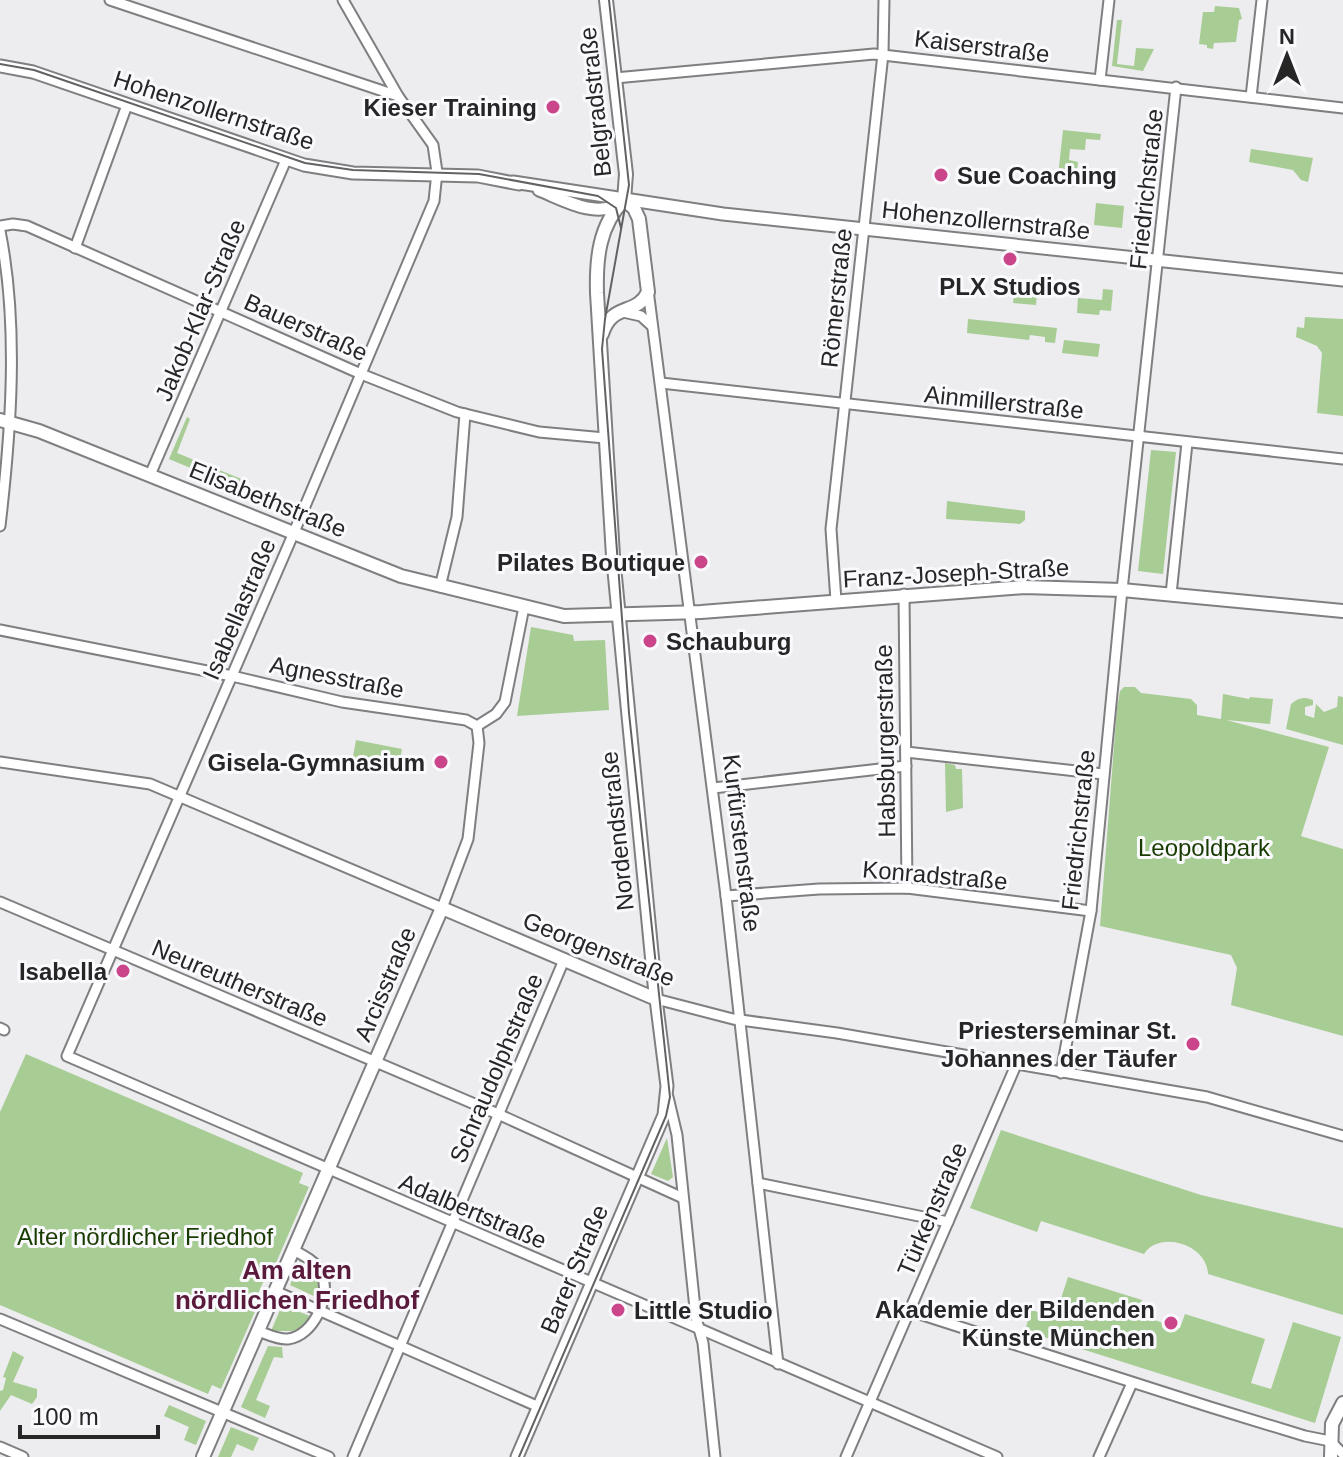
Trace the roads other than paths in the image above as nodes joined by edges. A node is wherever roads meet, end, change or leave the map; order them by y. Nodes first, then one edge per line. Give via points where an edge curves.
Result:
1 (110, 0) edge
2 (343, 0) edge
3 (606, 0) edge
4 (884, 0) edge
5 (1109, 0) edge
6 (1262, 0) edge
7 (883, 54) junction
8 (0, 66) edge
9 (615, 78) junction
10 (1100, 80) junction
11 (1176, 87) junction
12 (398, 96) junction
13 (1251, 97) junction
14 (127, 105) junction
15 (1343, 108) edge
16 (286, 160) junction
17 (437, 174) junction
18 (513, 182) junction
19 (624, 200) junction
20 (595, 209) junction
21 (606, 223) junction
22 (0, 228) edge
23 (863, 229) junction
24 (75, 248) junction
25 (1158, 261) junction
26 (1343, 280) edge
27 (648, 287) junction
28 (597, 293) junction
29 (222, 311) junction
30 (618, 312) junction
31 (653, 329) junction
32 (600, 341) junction
33 (361, 374) junction
34 (661, 383) junction
35 (844, 404) junction
36 (465, 414) junction
37 (5, 421) edge
38 (605, 438) junction
39 (1139, 438) junction
40 (1187, 443) junction
41 (1343, 459) edge
42 (150, 475) junction
43 (0, 526) edge
44 (293, 534) junction
45 (440, 587) junction
46 (1122, 590) junction
47 (904, 594) junction
48 (1171, 594) junction
49 (836, 601) junction
50 (524, 607) junction
51 (1343, 611) edge
52 (691, 613) junction
53 (618, 616) junction
54 (0, 630) edge
55 (232, 676) junction
56 (477, 726) junction
57 (906, 752) junction
58 (0, 762) edge
59 (906, 766) junction
60 (1103, 774) junction
61 (713, 788) junction
62 (179, 795) junction
63 (907, 888) junction
64 (726, 896) junction
65 (0, 902) edge
66 (442, 908) junction
67 (1091, 911) junction
68 (112, 950) junction
69 (564, 960) junction
70 (656, 999) junction
71 (740, 1020) junction
72 (67, 1056) joint
73 (375, 1063) junction
74 (1016, 1065) junction
75 (1061, 1073) junction
76 (668, 1097) junction
77 (498, 1114) junction
78 (1343, 1136) edge
79 (328, 1169) junction
80 (638, 1177) junction
81 (758, 1183) junction
82 (683, 1198) junction
83 (948, 1222) junction
84 (452, 1223) junction
85 (293, 1250) junction
86 (592, 1284) junction
87 (275, 1291) junction
88 (319, 1310) junction
89 (910, 1311) junction
90 (0, 1319) edge
91 (699, 1329) junction
92 (258, 1331) junction
93 (401, 1346) junction
94 (778, 1364) junction
95 (1132, 1383) junction
96 (870, 1403) junction
97 (1343, 1403) edge
98 (539, 1407) junction
99 (223, 1412) junction
100 (1330, 1441) junction
101 (0, 1447) edge
102 (1343, 1454) edge
103 (23, 1457) edge
104 (203, 1457) edge
105 (329, 1457) edge
106 (353, 1457) edge
107 (517, 1457) edge
108 (715, 1457) edge
109 (846, 1457) edge
110 (997, 1457) edge
111 (1099, 1457) edge
112 (1331, 1457) edge

1 - 12 street
2 - 12 street
3 - 9 main road, Belgradstraße
4 - 7 street, Römerstraße
5 - 10 street
6 - 13 street
7 - 9 street, Kaiserstraße
7 - 10 street, Kaiserstraße
7 - 23 street, Römerstraße
8 - 14 street, Hohenzollernstraße
9 - 19 main road, Belgradstraße via 626,171
10 - 11 street, Kaiserstraße
11 - 13 street, Kaiserstraße
11 - 25 street, Friedrichstraße
12 - 17 street via 433,145
13 - 15 street, Kaiserstraße
14 - 16 street, Hohenzollernstraße
14 - 24 street
16 - 17 street, Hohenzollernstraße via 353,173
16 - 29 street, Jakob-Klar-Straße
17 - 18 street, Hohenzollernstraße
17 - 33 street, Isabellastraße via 434,201
18 - 19 street, Hohenzollernstraße
18 - 20 street, Hohenzollernstraße
19 - 20 street, Hohenzollernstraße via 609,209
19 - 21 main road
19 - 23 street, Hohenzollernstraße
19 - 27 main road via 639,219
20 - 21 street
21 - 28 main road, Nordendstraße
22 - 24 street, Bauerstraße via 18,224
22 - 37 street via 9,298
23 - 25 street, Hohenzollernstraße
23 - 35 street, Römerstraße
24 - 29 street, Bauerstraße
25 - 26 street, Hohenzollernstraße
25 - 39 street, Friedrichstraße
27 - 30 main road via 643,300
27 - 31 street, Kurfürstenstraße
28 - 30 main road via 607,308
28 - 32 main road, Nordendstraße
29 - 33 street, Bauerstraße
29 - 42 street, Jakob-Klar-Straße
30 - 31 street via 641,316
30 - 32 main road via 606,322
31 - 34 street, Kurfürstenstraße
32 - 38 main road, Nordendstraße
33 - 36 street, Bauerstraße
33 - 44 street, Isabellastraße
34 - 35 street, Ainmillerstraße
34 - 52 street, Kurfürstenstraße
35 - 39 street, Ainmillerstraße
35 - 49 street, Römerstraße via 830,542
36 - 38 street, Bauerstraße via 539,432
36 - 45 street via 457,517
37 - 42 main road, Elisabethstraße
37 - 43 street
38 - 53 main road, Nordendstraße
39 - 40 street, Ainmillerstraße
39 - 46 street, Friedrichstraße
40 - 41 street, Ainmillerstraße
40 - 48 street
42 - 44 main road, Elisabethstraße
44 - 45 main road, Elisabethstraße
44 - 55 street, Isabellastraße
45 - 50 main road, Elisabethstraße
46 - 47 main road, Franz-Joseph-Straße via 1024,587
46 - 48 main road, Franz-Joseph-Straße
46 - 60 street, Friedrichstraße
47 - 49 main road, Franz-Joseph-Straße
47 - 57 street, Habsburgerstraße
48 - 51 main road, Franz-Joseph-Straße
49 - 52 main road, Franz-Joseph-Straße
50 - 53 main road, Elisabethstraße via 564,616
50 - 56 street via 505,702
52 - 53 main road, Franz-Joseph-Straße
52 - 61 street, Kurfürstenstraße
53 - 70 main road, Nordendstraße
54 - 55 street, Agnesstraße
55 - 56 street, Agnesstraße
55 - 62 street, Isabellastraße
56 - 66 street, Arcisstraße via 468,839
57 - 59 street, Habsburgerstraße
57 - 60 street
58 - 62 street, Georgenstraße via 116,777
59 - 61 street
59 - 63 street, Habsburgerstraße
60 - 67 street, Friedrichstraße
61 - 64 street, Kurfürstenstraße
62 - 66 street, Georgenstraße
62 - 68 street, Isabellastraße
63 - 64 street, Konradstraße
63 - 67 street, Konradstraße
64 - 71 street, Kurfürstenstraße
65 - 68 street, Neureutherstraße
66 - 69 main road, Georgenstraße
66 - 73 main road, Arcisstraße
67 - 75 street, Friedrichstraße
68 - 72 street, Isabellastraße
68 - 73 street, Neureutherstraße
69 - 70 main road, Georgenstraße
69 - 77 street, Schraudolphstraße
70 - 71 street, Georgenstraße
70 - 76 street, Nordendstraße
71 - 74 street, Georgenstraße
71 - 81 street, Kurfürstenstraße
72 - 79 street, Adalbertstraße
73 - 77 street, Neureutherstraße
73 - 79 main road, Arcisstraße
74 - 75 street, Georgenstraße
74 - 83 street, Türkenstraße
75 - 78 street, Georgenstraße via 1207,1097
76 - 80 street, Barer Straße
76 - 82 street, Nordendstraße
77 - 80 street, Neureutherstraße
77 - 84 street, Schraudolphstraße
79 - 84 street, Adalbertstraße
79 - 85 main road, Arcisstraße
80 - 82 street, Neureutherstraße
80 - 86 street, Barer Straße
81 - 83 street
81 - 94 street, Kurfürstenstraße
82 - 91 street, Nordendstraße
83 - 89 street, Türkenstraße
84 - 86 street, Adalbertstraße
84 - 93 street, Schraudolphstraße
85 - 87 main road, Arcisstraße
85 - 88 street via 322,1275
86 - 91 street, Adalbertstraße
86 - 98 street, Barer Straße
87 - 88 street
87 - 92 main road, Arcisstraße
88 - 92 street via 310,1327 295,1337 282,1339
88 - 93 street
89 - 95 street
89 - 96 street, Türkenstraße
90 - 99 street
91 - 94 street, Adalbertstraße
91 - 108 street, Nordendstraße
92 - 99 main road, Arcisstraße
93 - 98 street
93 - 106 street, Schraudolphstraße
94 - 96 street, Adalbertstraße
95 - 100 street
95 - 111 street
96 - 109 street, Türkenstraße
96 - 110 street, Adalbertstraße
97 - 100 main road via 1334,1416
98 - 107 street, Barer Straße
99 - 104 main road, Arcisstraße
99 - 105 street
100 - 102 street
100 - 112 main road
101 - 103 street

